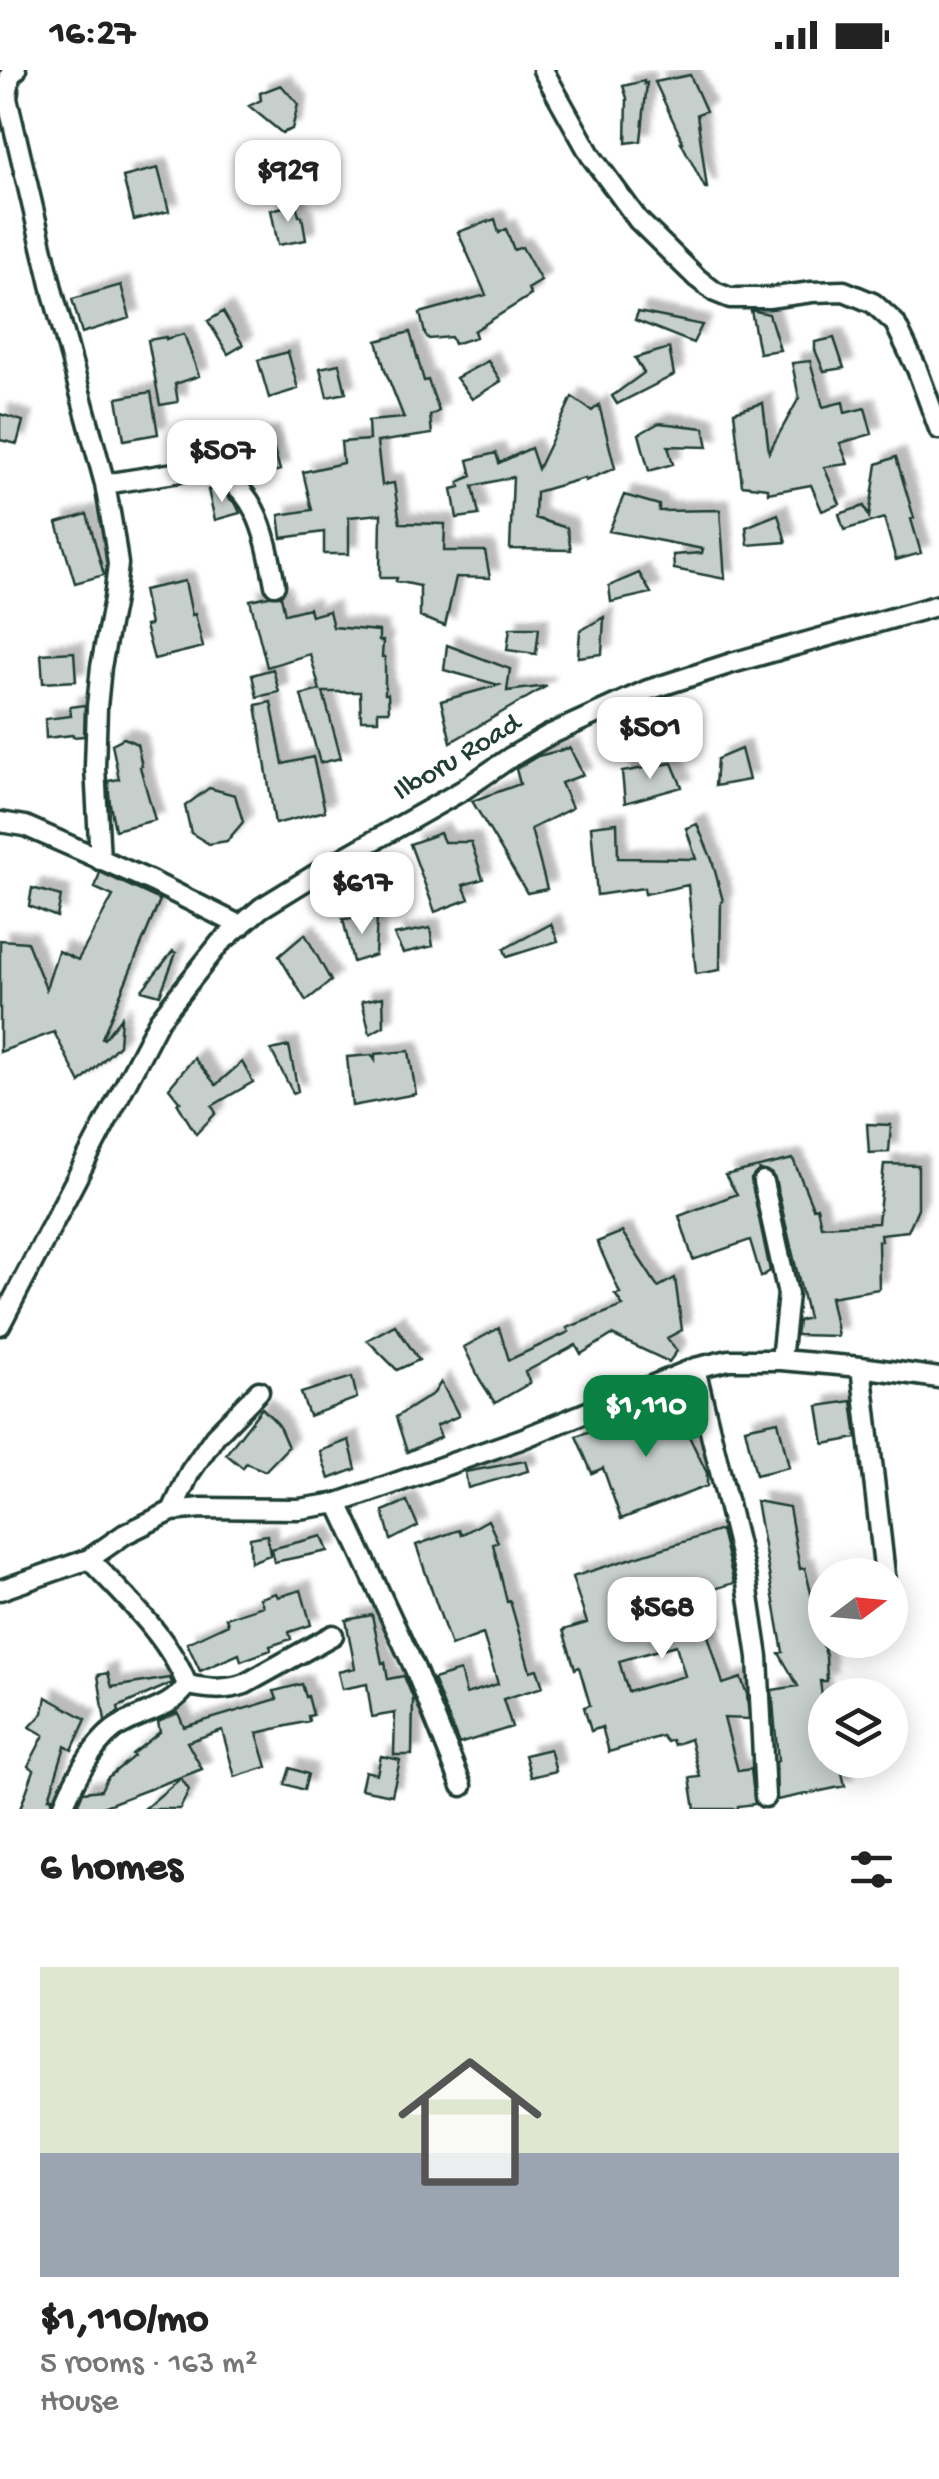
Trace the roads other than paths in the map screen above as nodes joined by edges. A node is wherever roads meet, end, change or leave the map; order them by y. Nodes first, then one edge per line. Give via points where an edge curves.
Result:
1 (543, 70) edge
2 (9, 76) edge
3 (939, 430) edge
4 (105, 484) junction
5 (275, 585) dead end
6 (939, 606) edge
7 (0, 822) edge
8 (100, 860) junction
9 (240, 926) junction
10 (763, 1182) dead end
11 (0, 1325) edge
12 (781, 1360) junction
13 (860, 1367) junction
14 (696, 1368) junction
15 (939, 1378) edge
16 (259, 1391) dead end
17 (338, 1503) junction
18 (172, 1510) junction
19 (883, 1558) edge
20 (89, 1559) junction
21 (0, 1590) edge
22 (333, 1635) dead end
23 (187, 1686) junction
24 (462, 1786) dead end
25 (765, 1797) dead end
26 (62, 1809) edge

1 - 3 street via 626,204 715,292 768,298 844,291 896,323
2 - 4 street via 7,98
4 - 5 street via 199,469 226,478 258,515
4 - 8 street via 118,564 96,708
6 - 9 street, Ilboru Road via 648,690 547,736
7 - 8 street via 25,826
8 - 9 street
9 - 11 street, Ilboru Road via 159,1020
10 - 12 street via 788,1294
12 - 13 street
12 - 14 street
13 - 15 street
13 - 19 street
14 - 17 street
14 - 25 street via 747,1582
16 - 18 street via 215,1436
17 - 18 street
17 - 24 street
18 - 20 street
20 - 21 street
20 - 23 street via 150,1627
22 - 23 street via 231,1689
23 - 26 street via 174,1700 111,1731

